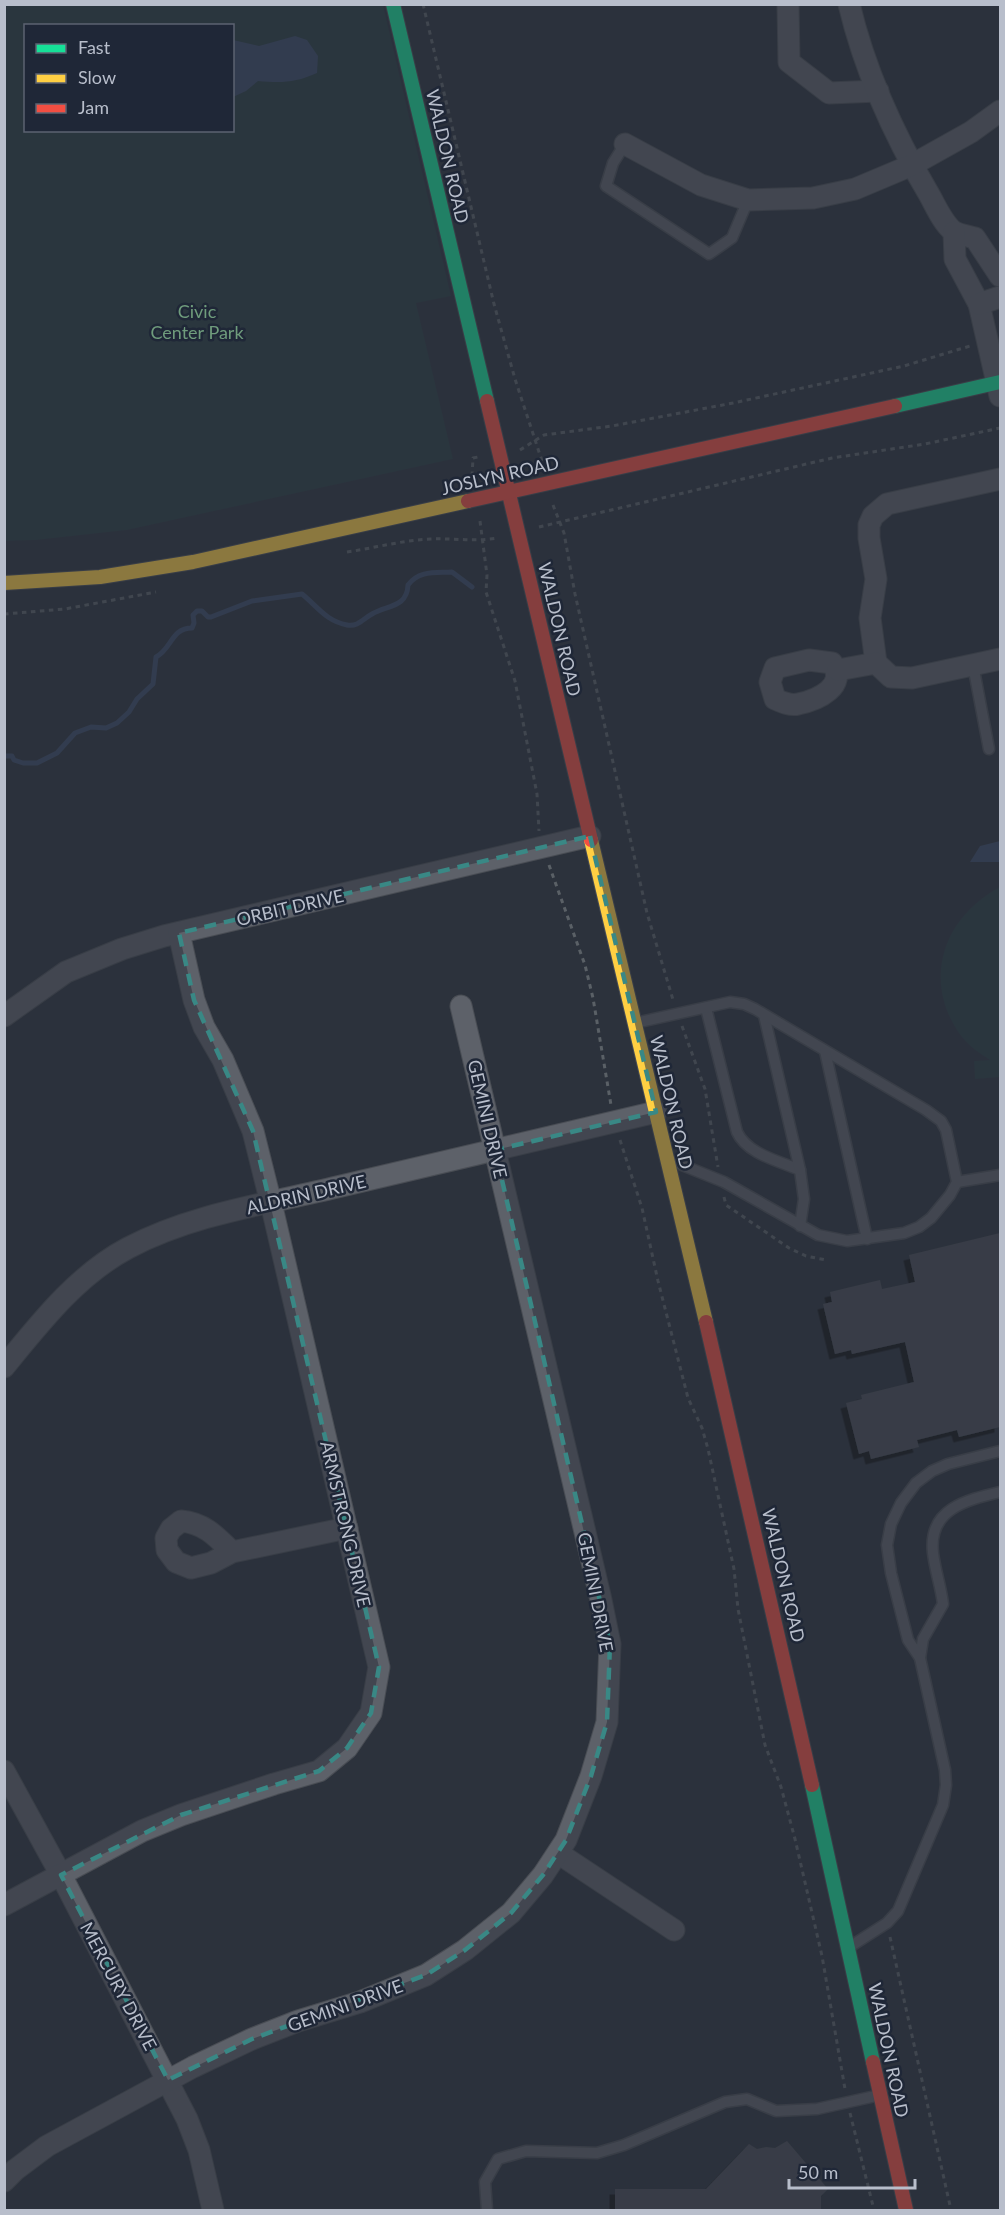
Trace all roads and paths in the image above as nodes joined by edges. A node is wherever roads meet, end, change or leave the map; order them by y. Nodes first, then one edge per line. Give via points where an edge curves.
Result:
1 (393, 4) edge
2 (423, 4) edge
3 (788, 4) edge
4 (852, 6) edge
5 (878, 91) junction
6 (1000, 111) edge
7 (625, 144) joint
8 (912, 165) junction
9 (748, 200) junction
10 (954, 232) junction
11 (1000, 276) edge
12 (1000, 297) edge
13 (979, 304) junction
14 (988, 342) junction
15 (1000, 387) edge
16 (1000, 428) edge
17 (536, 439) junction
18 (500, 454) junction
19 (1000, 479) edge
20 (547, 482) junction
21 (509, 491) junction
22 (477, 498) junction
23 (558, 523) junction
24 (519, 532) junction
25 (482, 541) junction
26 (339, 554) dead end
27 (4, 583) edge
28 (165, 590) dead end
29 (4, 614) edge
30 (1000, 659) edge
31 (876, 663) junction
32 (973, 665) junction
33 (838, 670) dead end
34 (988, 749) dead end
35 (590, 836) junction
36 (542, 847) junction
37 (179, 933) junction
38 (461, 1006) dead end
39 (706, 1008) junction
40 (678, 1014) junction
41 (764, 1014) junction
42 (4, 1016) edge
43 (635, 1023) junction
44 (825, 1051) junction
45 (656, 1112) junction
46 (615, 1122) junction
47 (495, 1150) junction
48 (667, 1159) junction
49 (800, 1170) junction
50 (1000, 1175) edge
51 (721, 1181) junction
52 (957, 1182) junction
53 (271, 1203) junction
54 (800, 1226) junction
55 (867, 1239) junction
56 (826, 1260) dead end
57 (4, 1367) edge
58 (1000, 1451) edge
59 (1000, 1492) edge
60 (347, 1528) junction
61 (232, 1552) dead end
62 (920, 1658) junction
63 (4, 1771) edge
64 (558, 1853) junction
65 (61, 1875) junction
66 (4, 1905) edge
67 (887, 1923) junction
68 (674, 1930) dead end
69 (848, 1948) junction
70 (168, 2080) junction
71 (880, 2095) junction
72 (847, 2102) junction
73 (4, 2181) edge
74 (213, 2211) edge
75 (487, 2211) edge
76 (874, 2211) edge
77 (906, 2211) edge
78 (951, 2211) edge

1 - 18 street, WALDON ROAD
2 - 17 path via 497,314
3 - 5 street via 789,62 829,93
4 - 5 street via 861,49
5 - 8 street
6 - 8 street
7 - 9 street via 701,185
7 - 9 lane via 613,163 606,186 709,254 732,238
8 - 9 street via 855,189 813,198
8 - 10 street
10 - 11 street via 975,238
10 - 13 street via 955,259
12 - 13 street
13 - 14 street
14 - 15 street
14 - 17 path via 740,402
15 - 20 street, JOSLYN ROAD
16 - 23 path via 832,458
17 - 18 path via 520,450
17 - 20 path
18 - 21 street, WALDON ROAD
18 - 22 path via 473,458 471,474
19 - 31 street via 887,504 873,516 868,525 876,579 870,618
20 - 21 street, JOSLYN ROAD
20 - 23 path
21 - 22 street, JOSLYN ROAD
21 - 24 street, WALDON ROAD
22 - 25 path
22 - 27 street, JOSLYN ROAD via 193,562 100,577
23 - 24 path
23 - 40 path via 564,533 647,914
24 - 25 path
24 - 35 street, WALDON ROAD
25 - 26 path via 417,540
25 - 36 path via 486,592 515,681 528,742
28 - 29 path via 74,608
30 - 32 street
31 - 32 street via 885,673 900,679
31 - 33 street
32 - 34 lane
35 - 36 street, ORBIT DRIVE
35 - 43 street, WALDON ROAD
36 - 37 street, ORBIT DRIVE
36 - 46 path via 585,965
37 - 42 street, ORBIT DRIVE via 122,949 66,972
37 - 53 street, ARMSTRONG DRIVE via 194,1000 204,1027 224,1060 252,1131
38 - 47 street, GEMINI DRIVE
39 - 40 lane
39 - 41 lane via 730,1002
39 - 49 lane via 741,1141
40 - 43 lane
40 - 51 path via 705,1089
41 - 44 lane
41 - 49 lane
43 - 45 street, WALDON ROAD
44 - 52 lane via 940,1121 946,1130
44 - 55 lane
45 - 46 street, ALDRIN DRIVE
45 - 48 street, WALDON ROAD
46 - 47 street, ALDRIN DRIVE
46 - 72 path via 642,1208 688,1398 708,1449 765,1745 781,1787 822,1956
47 - 53 street, ALDRIN DRIVE
47 - 64 street, GEMINI DRIVE via 610,1644 606,1722 591,1776
48 - 51 lane
48 - 69 street, WALDON ROAD via 747,1494
49 - 54 lane via 804,1199
50 - 52 lane
51 - 54 lane
51 - 56 path via 726,1205 789,1248
52 - 55 lane via 950,1196 920,1227
53 - 57 street, ALDRIN DRIVE via 172,1228 127,1248 88,1274
53 - 60 street, ARMSTRONG DRIVE
54 - 55 lane via 836,1240
58 - 62 lane via 932,1471 916,1483 891,1524 887,1545 891,1573 908,1640
59 - 62 lane via 960,1504 936,1524 933,1553 943,1604 923,1639
60 - 61 street
60 - 65 street, ARMSTRONG DRIVE via 379,1667 371,1713 347,1748 319,1772 181,1815 142,1831
62 - 67 lane via 946,1785 943,1805 904,1900
63 - 65 street, MERCURY DRIVE
64 - 68 street
64 - 70 street, GEMINI DRIVE via 511,1913 426,1976 252,2039
65 - 66 street, ARMSTRONG DRIVE
65 - 70 street, MERCURY DRIVE
67 - 69 lane
67 - 78 path
69 - 71 street, WALDON ROAD
70 - 73 street, GEMINI DRIVE via 47,2146
70 - 74 street, MERCURY DRIVE via 199,2150
71 - 72 lane
71 - 77 street, WALDON ROAD
72 - 75 lane via 817,2109 776,2111 747,2099 724,2102 597,2153 526,2151 498,2159 485,2182
72 - 76 path

